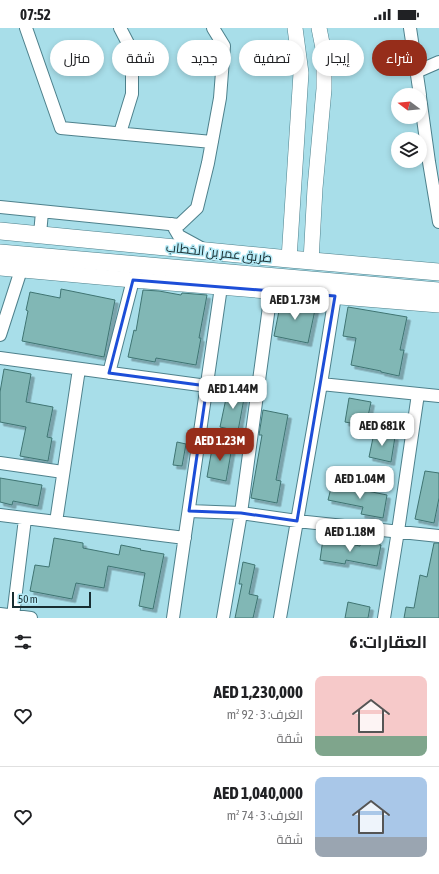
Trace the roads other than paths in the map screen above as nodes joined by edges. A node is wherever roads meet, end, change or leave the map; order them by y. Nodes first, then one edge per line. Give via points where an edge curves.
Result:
1 (26, 28) edge
2 (120, 28) edge
3 (213, 28) edge
4 (295, 28) edge
5 (319, 28) edge
6 (410, 28) edge
7 (412, 40) edge
8 (439, 62) edge
9 (427, 67) edge
10 (417, 76) edge
11 (419, 88) edge
12 (427, 124) edge
13 (120, 133) junction
14 (212, 142) junction
15 (434, 156) edge
16 (0, 206) edge
17 (42, 212) junction
18 (439, 222) edge
19 (172, 224) junction
20 (0, 231) edge
21 (40, 234) junction
22 (206, 251) junction
23 (0, 253) edge
24 (289, 259) junction
25 (311, 261) junction
26 (0, 268) edge
27 (21, 270) junction
28 (439, 272) edge
29 (133, 280) junction
30 (221, 287) junction
31 (439, 291) edge
32 (271, 292) junction
33 (335, 296) junction
34 (439, 306) edge
35 (0, 335) edge
36 (0, 358) edge
37 (79, 369) junction
38 (109, 373) junction
39 (320, 384) junction
40 (207, 386) junction
41 (418, 394) junction
42 (439, 396) edge
43 (0, 463) edge
44 (63, 472) junction
45 (189, 511) junction
46 (241, 513) junction
47 (0, 515) edge
48 (25, 518) junction
49 (297, 521) junction
50 (56, 522) junction
51 (398, 532) junction
52 (439, 536) edge
53 (185, 538) junction
54 (0, 614) edge
55 (23, 617) edge
56 (173, 618) edge
57 (223, 618) edge
58 (280, 618) edge
59 (384, 618) edge

1 - 13 street via 61,128
2 - 13 street via 132,51 132,94
3 - 14 street via 224,46 220,98
4 - 24 street via 301,73
5 - 25 street via 324,53 324,89
6 - 7 street
8 - 9 street
10 - 11 street
12 - 15 street
13 - 14 street
14 - 19 street via 196,208 178,225
15 - 18 street
16 - 17 street
17 - 19 street
17 - 21 street
19 - 22 street via 179,236
20 - 21 main road, طريق عمر بن الخطاب
21 - 22 main road, طريق عمر بن الخطاب
22 - 24 main road, طريق عمر بن الخطاب
23 - 31 main road, طريق عمر بن الخطاب
24 - 25 main road, طريق عمر بن الخطاب
25 - 28 main road, طريق عمر بن الخطاب
26 - 27 street
27 - 29 street
27 - 35 street
29 - 30 street
29 - 38 street
30 - 32 street
30 - 40 street
32 - 33 street
32 - 46 street
33 - 34 street
33 - 39 street
36 - 37 street
37 - 38 street
37 - 44 street
38 - 40 street
39 - 41 street
39 - 49 street
40 - 45 street
41 - 42 street
41 - 51 street
43 - 44 street
44 - 50 street
45 - 46 street
45 - 53 street
46 - 49 street
46 - 57 street
47 - 48 street
48 - 50 street
48 - 55 street
49 - 51 street
49 - 58 street
50 - 53 street
51 - 52 street
51 - 59 street
53 - 56 street
54 - 55 street

